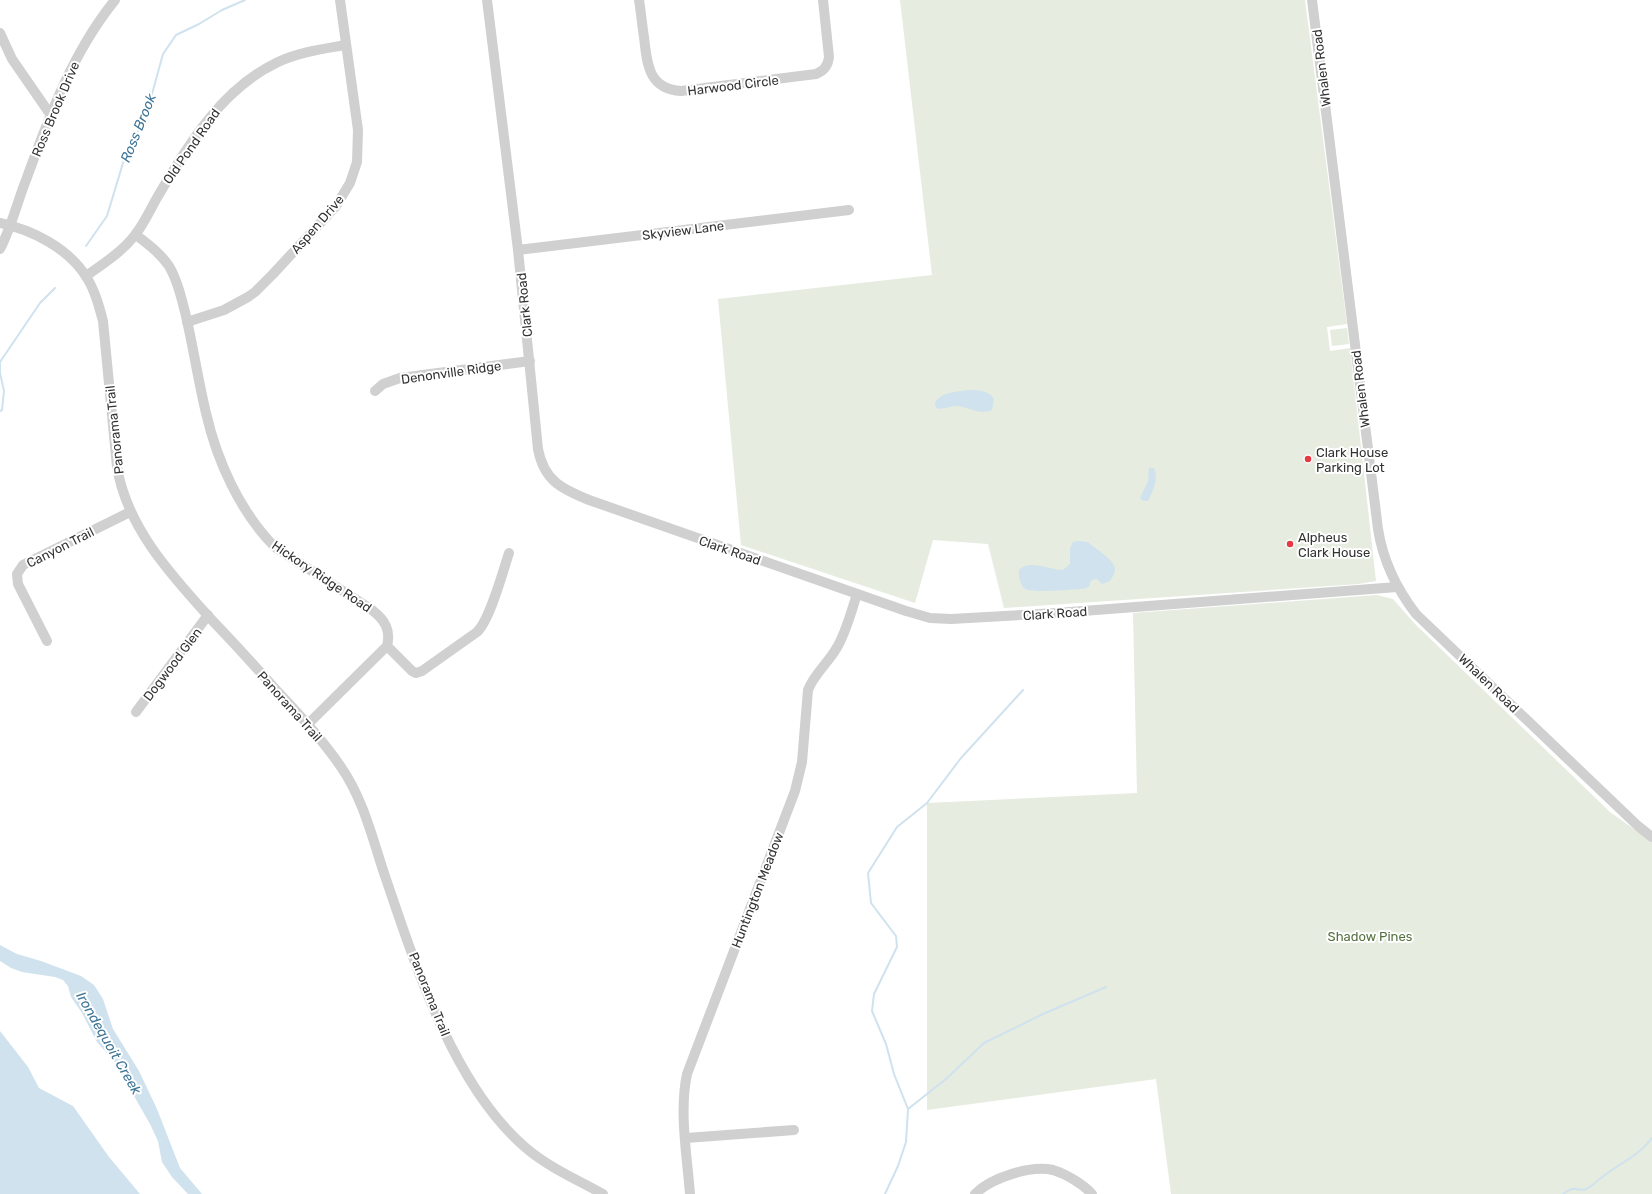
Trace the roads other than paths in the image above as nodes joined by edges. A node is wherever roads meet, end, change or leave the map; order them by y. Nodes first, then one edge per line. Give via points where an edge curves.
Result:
1 (115, 0) edge
2 (340, 0) edge
3 (487, 0) edge
4 (640, 0) edge
5 (823, 0) edge
6 (1312, 0) edge
7 (0, 33) edge
8 (346, 45) junction
9 (50, 114) junction
10 (849, 210) dead end
11 (5, 224) edge
12 (136, 235) junction
13 (0, 249) edge
14 (518, 250) junction
15 (86, 276) junction
16 (187, 322) junction
17 (530, 361) junction
18 (374, 391) dead end
19 (130, 512) junction
20 (509, 553) dead end
21 (1397, 587) junction
22 (857, 594) junction
23 (208, 615) junction
24 (48, 641) dead end
25 (387, 646) junction
26 (136, 712) dead end
27 (308, 724) junction
28 (1652, 837) edge
29 (794, 1130) dead end
30 (686, 1138) junction
31 (603, 1194) edge
32 (690, 1194) edge
33 (976, 1194) edge
34 (1092, 1194) edge

1 - 9 street, Ross Brook Drive via 88,37
2 - 8 street, Aspen Drive
3 - 14 street, Clark Road
4 - 5 street, Harwood Circle via 645,48 651,74 667,89 681,91 823,71 829,57
6 - 21 street, Whalen Road via 1378,529 1386,564
7 - 9 street via 12,59
8 - 12 street, Old Pond Road via 313,50 278,62 227,97 205,123
8 - 16 street, Aspen Drive via 355,105 358,150 354,174 348,188 336,206 255,292 224,310
9 - 11 street, Ross Brook Drive
10 - 14 street, Skyview Lane
11 - 13 street, Ross Brook Drive
11 - 15 street, Panorama Trail via 33,234 54,246
12 - 15 street, Old Pond Road
12 - 16 street, Hickory Ridge Road via 152,247 168,265 176,282
14 - 17 street, Clark Road
15 - 19 street, Panorama Trail via 98,302 103,321 117,467
16 - 25 street, Hickory Ridge Road via 212,435 234,489 252,520 263,535 281,551 378,615 388,631
17 - 18 street, Denonville Ridge via 400,378 383,384
17 - 22 street, Clark Road via 540,460 548,477 556,484 589,500
19 - 23 street, Panorama Trail via 170,573
19 - 24 street, Canyon Trail via 23,565 17,574 18,584
20 - 25 street via 490,610 477,632 416,673
21 - 22 street, Clark Road via 1065,613 951,619 930,618
21 - 28 street, Whalen Road via 1416,614
22 - 30 street, Huntington Meadow via 836,649 808,690 802,762 795,791 687,1074 684,1092
23 - 26 street, Dogwood Glen
23 - 27 street, Panorama Trail
25 - 27 street
27 - 31 street, Panorama Trail via 339,764 354,790 433,1006 448,1040 486,1104 527,1149
29 - 30 street
30 - 32 street, Huntington Meadow
33 - 34 street via 986,1184 997,1179 1045,1169 1082,1184

